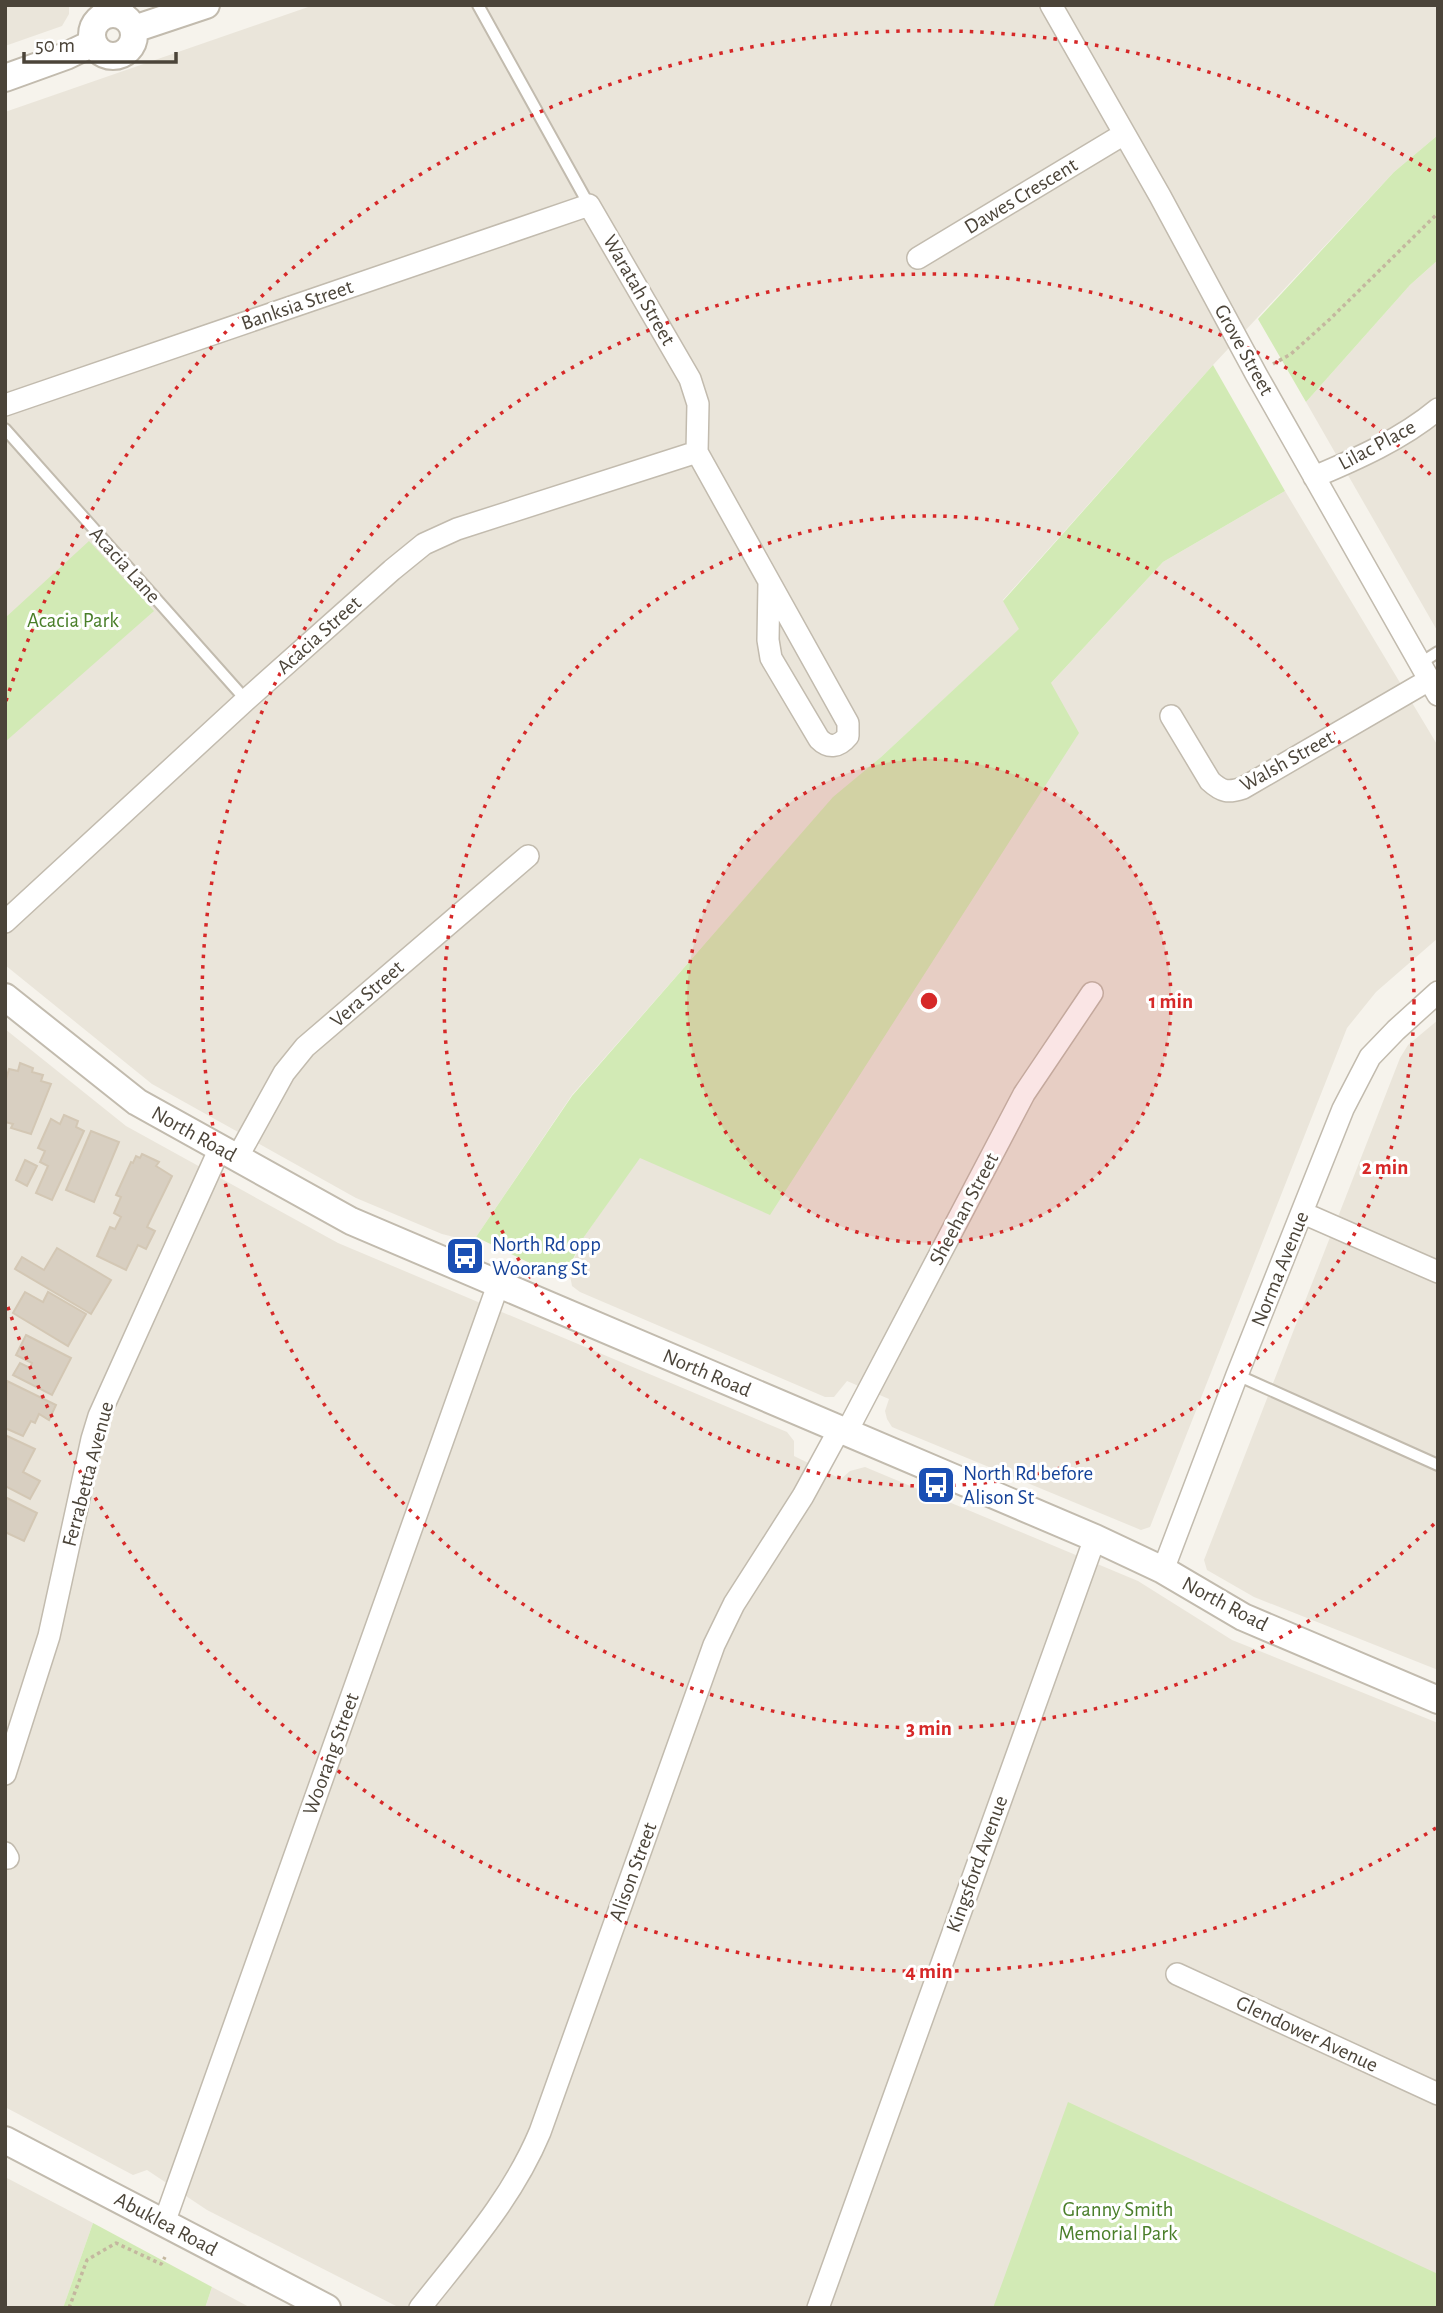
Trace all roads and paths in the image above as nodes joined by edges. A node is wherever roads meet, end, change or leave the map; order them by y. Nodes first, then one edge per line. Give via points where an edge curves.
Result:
1 (206, 5) edge
2 (478, 5) edge
3 (1051, 5) edge
4 (108, 10) edge
5 (134, 29) junction
6 (93, 43) junction
7 (5, 78) edge
8 (1125, 134) junction
9 (589, 205) junction
10 (1438, 213) edge
11 (918, 258) dead end
12 (1256, 374) junction
13 (5, 405) edge
14 (1438, 409) edge
15 (5, 429) edge
16 (696, 452) junction
17 (1314, 477) junction
18 (769, 583) junction
19 (1438, 652) edge
20 (1429, 680) edge
21 (246, 700) junction
22 (1171, 716) dead end
23 (528, 856) dead end
24 (5, 922) edge
25 (1438, 992) edge
26 (1092, 993) dead end
27 (5, 997) edge
28 (229, 1153) junction
29 (1303, 1213) junction
30 (1438, 1272) edge
31 (498, 1285) junction
32 (1237, 1375) junction
33 (842, 1431) junction
34 (1438, 1465) edge
35 (1095, 1538) junction
36 (1164, 1570) junction
37 (1438, 1700) edge
38 (5, 1774) edge
39 (1177, 1974) dead end
40 (1438, 2094) edge
41 (5, 2140) edge
42 (164, 2223) junction
43 (165, 2258) dead end
44 (69, 2308) edge
45 (327, 2308) edge
46 (420, 2308) edge
47 (818, 2308) edge

1 - 5 street
2 - 9 lane, Waratah Street
3 - 8 street, Grove Street
4 - 5 street via 123,16
4 - 6 street via 94,25
5 - 6 street via 132,46 119,56 103,55
6 - 7 street
8 - 11 street, Dawes Crescent
8 - 12 street, Grove Street
9 - 13 street, Banksia Street
9 - 16 street, Waratah Street via 690,379 698,404
10 - 12 path via 1291,354
12 - 17 street, Grove Street
14 - 17 street, Lilac Place via 1392,439
15 - 21 lane, Acacia Lane
16 - 18 street
16 - 21 street, Acacia Street via 457,529 424,544
17 - 20 street, Grove Street
18 - 18 street via 771,658 819,739 825,745 842,743 848,736 848,723
19 - 20 lane
20 - 22 street, Walsh Street via 1229,793 1210,780
21 - 24 street, Acacia Street
23 - 28 street, Vera Street via 305,1047
25 - 29 street, Norma Avenue via 1370,1057 1343,1110
26 - 33 street, Sheehan Street via 1024,1094
27 - 28 street, North Road via 137,1102
28 - 31 street, North Road via 351,1221
28 - 38 street, Ferrabetta Avenue via 99,1416 49,1636
29 - 30 street
29 - 32 street, Norma Avenue
31 - 33 street, North Road
31 - 42 street, Woorang Street
32 - 34 lane
32 - 36 street, Norma Avenue
33 - 35 street, North Road
33 - 46 street, Alison Street via 734,1604 714,1645 528,2160 503,2203
35 - 36 street, North Road
35 - 47 street, Kingsford Avenue
36 - 37 street, North Road via 1243,1617
39 - 40 street, Glendower Avenue
41 - 42 street, Abuklea Road
42 - 45 street, Abuklea Road
43 - 44 path via 161,2264 116,2243 87,2260

